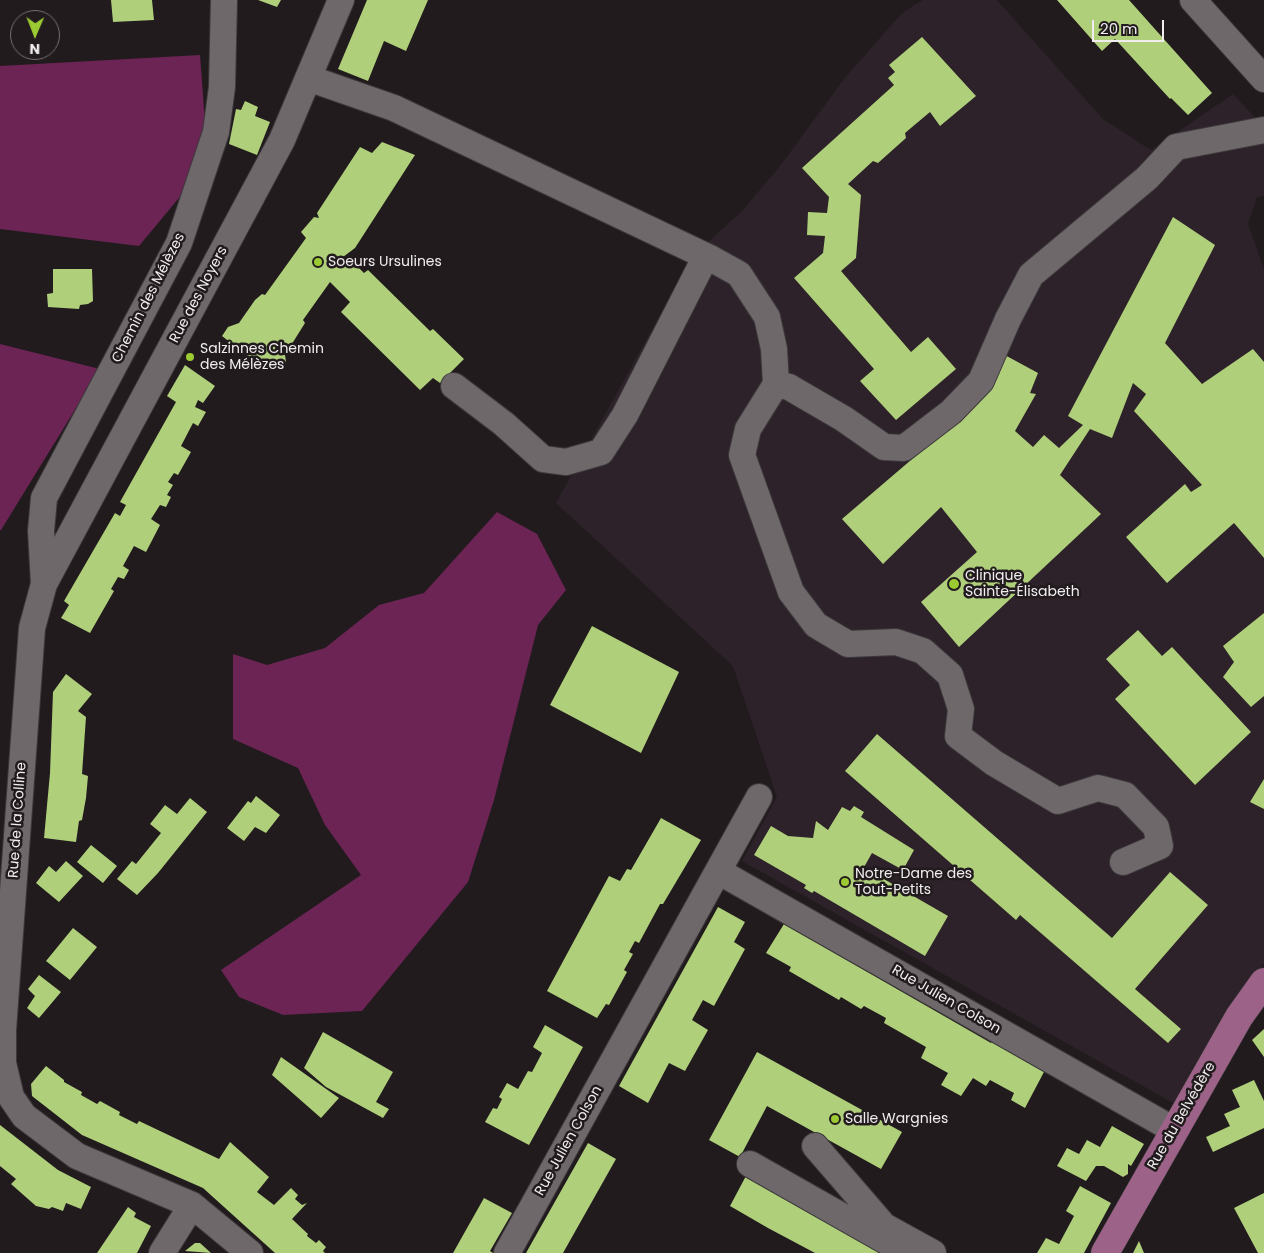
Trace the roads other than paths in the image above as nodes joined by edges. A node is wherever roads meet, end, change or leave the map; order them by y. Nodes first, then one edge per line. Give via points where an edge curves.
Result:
1 (224, 0) edge
2 (341, 0) edge
3 (1193, 0) edge
4 (308, 78) junction
5 (1264, 79) edge
6 (1264, 130) edge
7 (706, 256) junction
8 (776, 384) junction
9 (454, 386) dead end
10 (44, 584) junction
11 (760, 797) dead end
12 (1123, 862) dead end
13 (718, 871) junction
14 (1264, 982) edge
15 (1174, 1130) junction
16 (815, 1146) dead end
17 (750, 1164) dead end
18 (192, 1205) junction
19 (162, 1253) edge
20 (250, 1253) edge
21 (507, 1253) edge
22 (907, 1253) edge
23 (933, 1253) edge
24 (1105, 1253) edge

1 - 10 street, Chemin des Mélèzes via 222,87 216,132 179,243 44,498 41,531
2 - 4 street, Rue des Noyers
3 - 5 street
4 - 7 street via 394,108
4 - 10 street, Rue des Noyers via 282,140
6 - 8 street via 1176,147 1147,178 1031,275 981,381 951,412 904,448 884,447 796,391
7 - 8 street via 740,274 766,317 774,349
7 - 9 street via 625,415 601,452 566,462 543,459
8 - 12 street via 748,429 742,455 791,592 816,625 848,644 896,642 923,651 950,675 961,709 958,736 994,763 1058,802 1098,788 1124,794 1156,827 1160,846
10 - 18 street, Rue de la Colline via 32,628 3,1064 11,1097 24,1116 77,1156
11 - 13 street, Rue Julien Colson
13 - 15 street, Rue Julien Colson
13 - 21 street, Rue Julien Colson
14 - 15 main road, Rue du Belvédère via 1239,1017
15 - 24 main road, Rue du Belvédère
16 - 23 street via 884,1226
17 - 22 street
18 - 19 street
18 - 20 street, Rue de la Colline

